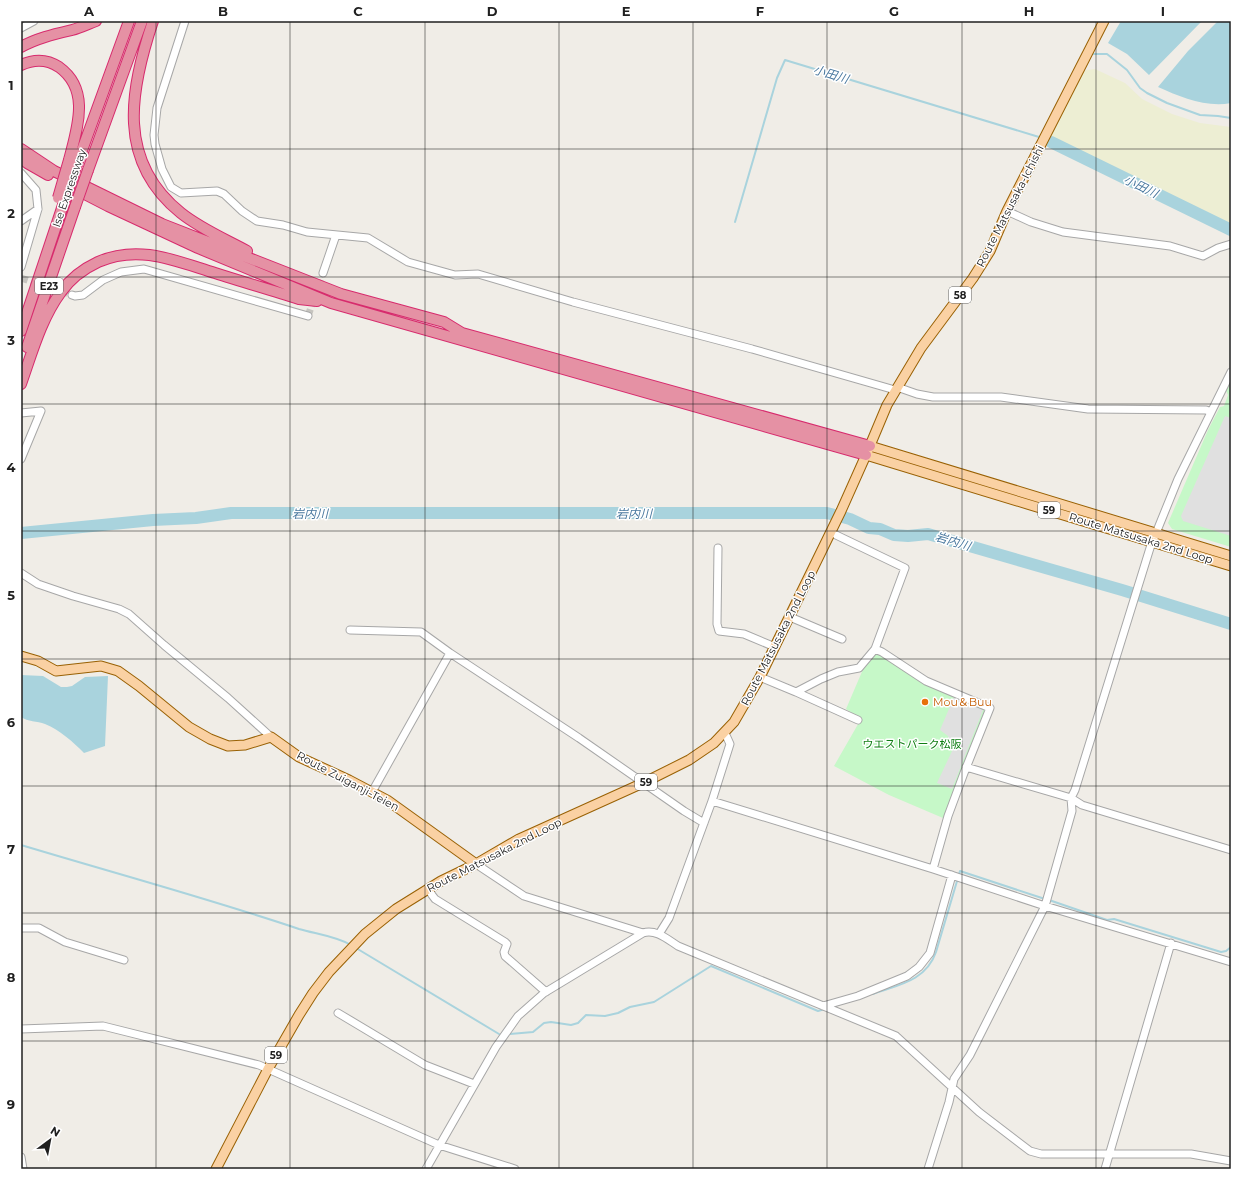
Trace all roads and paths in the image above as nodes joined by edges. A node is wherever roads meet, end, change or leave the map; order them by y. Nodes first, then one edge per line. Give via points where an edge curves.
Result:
1 (34, 21) edge
2 (96, 21) edge
3 (129, 21) edge
4 (142, 21) edge
5 (153, 21) edge
6 (185, 21) edge
7 (1104, 21) edge
8 (21, 28) edge
9 (21, 47) edge
10 (21, 65) edge
11 (21, 149) edge
12 (21, 158) edge
13 (73, 162) junction
14 (21, 173) edge
15 (38, 209) junction
16 (1007, 212) junction
17 (21, 221) edge
18 (336, 235) junction
19 (1231, 244) edge
20 (266, 264) junction
21 (21, 267) edge
22 (323, 273) tunnel mouth
23 (72, 295) tunnel mouth
24 (331, 303) junction
25 (308, 316) dead end
26 (21, 331) edge
27 (21, 364) edge
28 (1231, 372) edge
29 (21, 384) edge
30 (896, 389) junction
31 (1211, 412) junction
32 (21, 413) edge
33 (868, 450) junction
34 (21, 459) edge
35 (836, 535) dead end
36 (1154, 538) junction
37 (718, 548) dead end
38 (1231, 556) edge
39 (1231, 566) edge
40 (21, 573) edge
41 (790, 616) junction
42 (350, 630) dead end
43 (842, 639) dead end
44 (775, 647) junction
45 (875, 649) junction
46 (450, 653) junction
47 (21, 656) edge
48 (760, 677) junction
49 (796, 692) junction
50 (858, 720) dead end
51 (725, 733) junction
52 (271, 737) junction
53 (966, 767) junction
54 (643, 783) junction
55 (372, 792) junction
56 (1071, 798) junction
57 (712, 801) junction
58 (704, 823) junction
59 (1231, 850) edge
60 (476, 864) junction
61 (933, 869) junction
62 (956, 877) junction
63 (428, 888) junction
64 (1046, 905) junction
65 (21, 928) edge
66 (643, 933) junction
67 (659, 934) junction
68 (1171, 943) junction
69 (1231, 954) edge
70 (124, 960) dead end
71 (1227, 960) edge
72 (546, 992) junction
73 (827, 1008) junction
74 (338, 1013) dead end
75 (21, 1029) edge
76 (268, 1069) junction
77 (474, 1084) junction
78 (951, 1087) junction
79 (439, 1145) junction
80 (1110, 1153) junction
81 (21, 1157) edge
82 (1231, 1161) edge
83 (23, 1169) edge
84 (216, 1169) edge
85 (426, 1169) edge
86 (516, 1169) edge
87 (928, 1169) edge
88 (1105, 1169) edge

1 - 8 street
2 - 9 highway
3 - 13 highway, Ise Expressway
4 - 27 highway, Ise Expressway / E23, bridge
5 - 20 highway via 138,70 134,97 133,123 143,164 154,184 182,213
6 - 18 street via 157,108 154,135 162,169 171,187 180,193 217,191 257,221 307,232
7 - 16 main road, Route Matsusaka-Ichishi / 58
10 - 13 highway via 43,60 64,70 72,80 80,107
11 - 20 highway via 54,171 162,224
12 - 24 highway via 108,206 198,248
13 - 26 highway, Ise Expressway / E23, bridge via 43,268
14 - 15 street via 36,190
15 - 17 street
15 - 21 street
16 - 19 street via 1063,232 1170,246 1203,256
16 - 30 main road, Route Matsusaka-Ichishi / 58 via 990,251 921,348
18 - 22 street
18 - 30 street via 368,238 408,262 422,266 455,275 478,274 505,281 560,299
20 - 33 highway via 340,294 444,322 462,333
23 - 25 street via 83,295 103,280 121,272 144,269
24 - 29 highway via 299,299 165,257 122,254 104,259 87,268 65,286 37,338
24 - 33 highway
28 - 31 street
30 - 31 street via 933,397 1001,397 1088,409
30 - 33 main road, Route Matsusaka-Ichishi / 58
31 - 36 street via 1178,479
32 - 34 street via 41,411
33 - 36 main road, Route Matsusaka 2nd Loop / 59
33 - 41 main road, Route Matsusaka 2nd Loop / 59
35 - 45 street via 905,568
36 - 38 main road, Route Matsusaka 2nd Loop / 59
36 - 39 main road, Route Matsusaka 2nd Loop / 59
36 - 56 street via 1076,790
37 - 44 street via 719,631 744,634
40 - 52 street via 38,584 114,607 128,614
41 - 43 street
41 - 44 main road, Route Matsusaka 2nd Loop / 59
42 - 46 street via 421,632
44 - 48 main road, Route Matsusaka 2nd Loop / 59
45 - 49 street via 859,668 838,672
45 - 53 street via 926,681 990,708
46 - 54 street
46 - 55 street
47 - 52 main road via 38,661 56,671 100,666 118,671 189,727 228,746 245,745
48 - 49 street
48 - 51 main road, Route Matsusaka 2nd Loop / 59
49 - 50 street
51 - 54 main road, Route Matsusaka 2nd Loop / 59 via 689,760
51 - 57 street via 730,744
52 - 55 main road, Route Zuiganji-Teien via 299,757
53 - 56 street
53 - 61 street via 948,816
54 - 58 street
54 - 60 main road, Route Matsusaka 2nd Loop / 59 via 520,839
55 - 60 main road, Route Zuiganji-Teien via 403,811
56 - 59 street via 1082,805
56 - 64 street via 1072,811
57 - 58 street
57 - 61 street
58 - 67 street via 669,918
60 - 63 main road, Route Matsusaka 2nd Loop / 59
60 - 66 street via 524,896
61 - 62 street
62 - 64 street
62 - 73 street via 930,953 920,967 907,976
63 - 72 street via 435,899 506,942 505,956
63 - 76 main road, Route Matsusaka 2nd Loop / 59 via 387,916 349,949 308,1001
64 - 68 street
64 - 78 street via 970,1055
65 - 70 street via 39,928 65,942
66 - 67 street
66 - 72 street
67 - 73 street via 678,946
68 - 71 street
68 - 80 street
69 - 71 street
72 - 77 street via 515,1019
73 - 78 street via 896,1036
74 - 77 street via 425,1065
75 - 76 street via 103,1026
76 - 79 street
76 - 84 main road, Route Matsusaka 2nd Loop / 59
77 - 79 street
78 - 80 street via 1030,1151 1041,1154
78 - 87 street via 949,1102
79 - 85 street
79 - 86 street
80 - 82 street via 1191,1154
80 - 88 street
81 - 83 street

